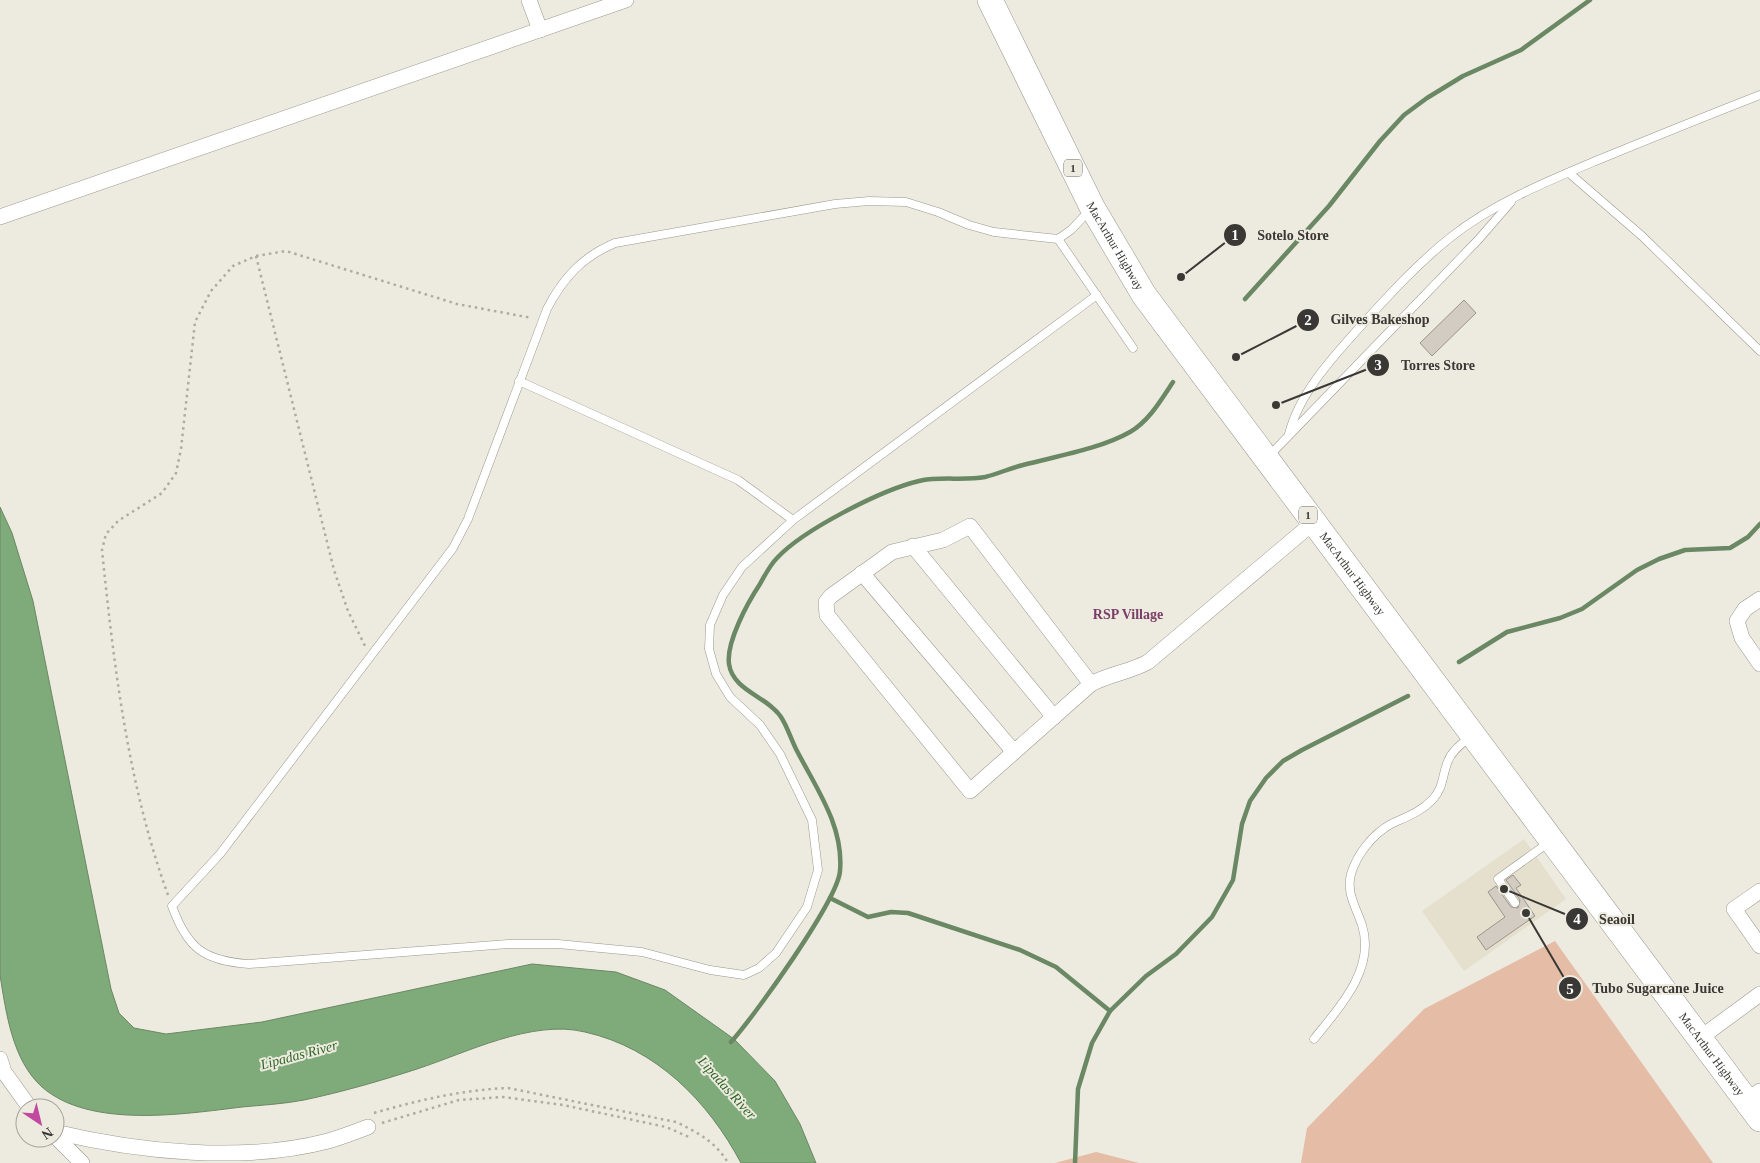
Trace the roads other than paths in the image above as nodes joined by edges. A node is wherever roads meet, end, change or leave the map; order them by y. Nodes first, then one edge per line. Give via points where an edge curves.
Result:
1 (529, 0) edge
2 (626, 0) edge
3 (990, 0) edge
4 (540, 30) junction
5 (1760, 95) edge
6 (1569, 172) junction
7 (1514, 199) junction
8 (1092, 207) junction
9 (0, 217) edge
10 (1058, 238) junction
11 (1097, 295) junction
12 (1133, 348) dead end
13 (1760, 351) edge
14 (520, 381) junction
15 (1289, 434) junction
16 (1266, 458) junction
17 (793, 520) junction
18 (1314, 522) junction
19 (913, 546) junction
20 (862, 573) junction
21 (1760, 599) edge
22 (1760, 664) edge
23 (1091, 684) junction
24 (1054, 717) junction
25 (1473, 735) junction
26 (1014, 752) junction
27 (1552, 840) junction
28 (1760, 891) edge
29 (1515, 903) dead end
30 (1760, 946) edge
31 (1760, 994) edge
32 (1700, 1038) junction
33 (1314, 1039) dead end
34 (0, 1059) edge
35 (23, 1098) edge
36 (1755, 1103) edge
37 (370, 1120) road end
38 (65, 1136) edge
39 (65, 1145) edge
40 (82, 1163) edge

1 - 4 street
2 - 4 street
3 - 8 highway, MacArthur Highway / 1
4 - 9 street
5 - 6 lane
6 - 7 lane
6 - 13 lane via 1642,236
7 - 15 lane
7 - 15 lane via 1451,237 1387,297 1318,378 1295,416
8 - 10 lane via 1071,230
8 - 16 highway, MacArthur Highway / 1 via 1144,295
10 - 11 lane
10 - 14 lane via 994,232 906,202 869,201 835,204 615,243 581,261 555,293
11 - 12 lane
11 - 17 lane
14 - 17 lane via 738,480
14 - 17 lane via 468,519 453,548 220,854 172,906 179,926 206,955 223,962 249,964 508,944 558,944 642,952 710,970 744,975 759,968 776,953 807,907 818,870 812,820 780,754 760,725 730,697 716,674 709,650 710,625 723,595 742,567
15 - 16 lane
16 - 18 highway, MacArthur Highway / 1
18 - 23 street via 1148,662 1135,670
18 - 25 highway, MacArthur Highway / 1
19 - 20 street via 892,552
19 - 23 street via 943,540 970,526
19 - 24 street
20 - 26 street
20 - 26 street via 831,596 825,607 827,615 970,791
21 - 22 street via 1745,609 1737,621 1742,638
23 - 24 street
24 - 26 street
25 - 27 highway, MacArthur Highway / 1
25 - 33 lane via 1451,755 1444,782 1432,800 1418,812 1380,832 1359,856 1351,874 1349,892 1362,925 1363,963 1352,990
27 - 29 lane via 1498,879
27 - 32 highway, MacArthur Highway / 1
28 - 30 street via 1734,909
31 - 32 street
32 - 36 highway, MacArthur Highway / 1
34 - 35 street via 4,1072
37 - 38 street via 328,1141 287,1150 237,1153 163,1151
39 - 40 street

